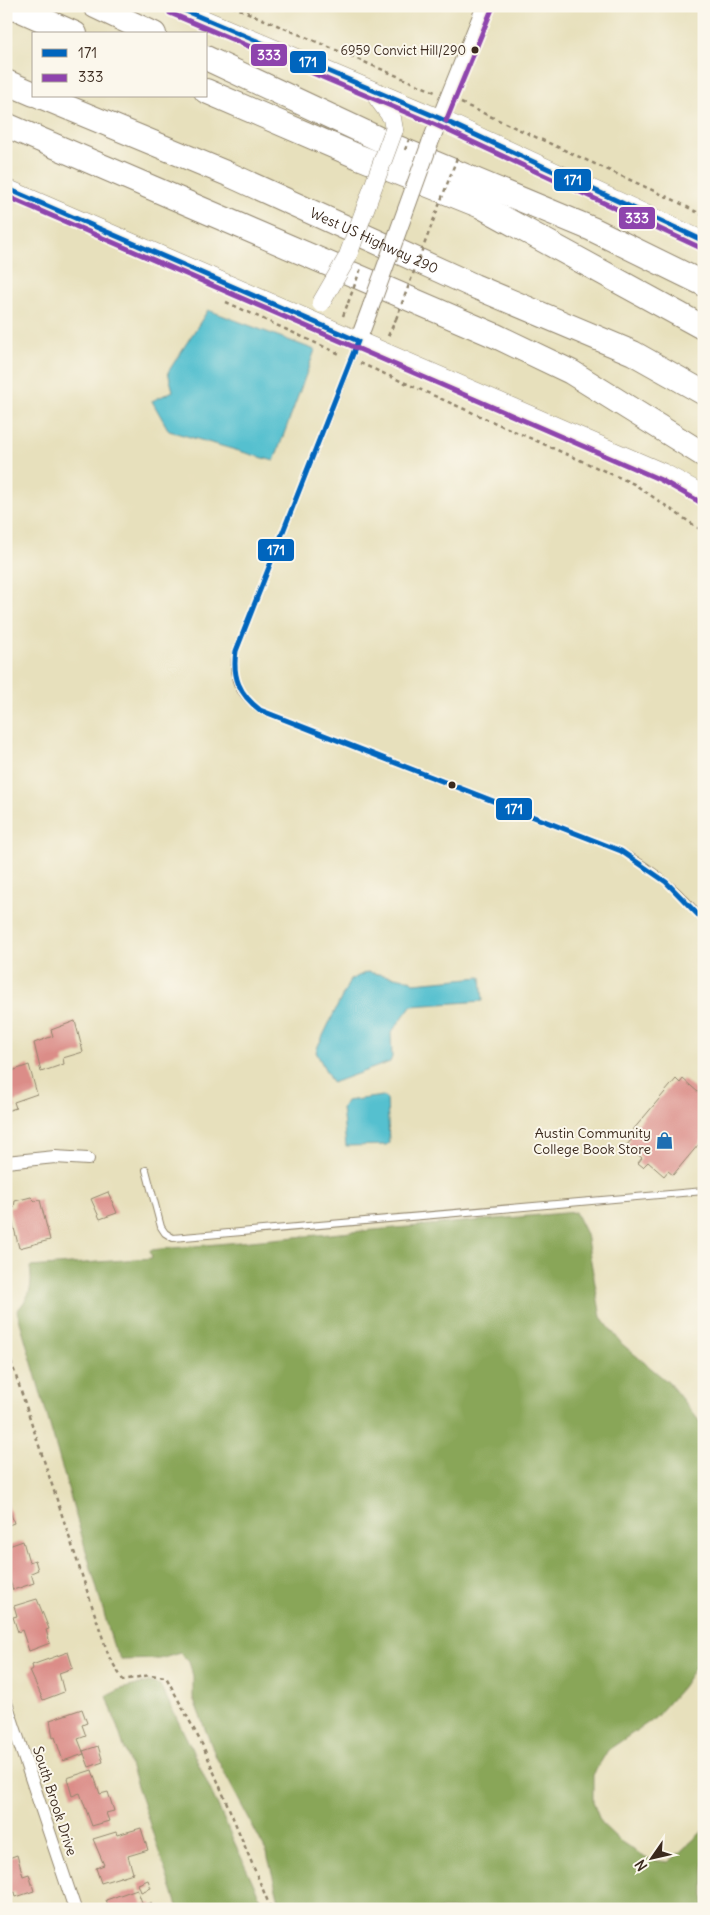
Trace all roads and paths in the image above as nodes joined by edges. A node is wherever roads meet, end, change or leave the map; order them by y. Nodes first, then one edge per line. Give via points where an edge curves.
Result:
1 (12, 6) edge
2 (95, 6) edge
3 (173, 6) edge
4 (232, 6) edge
5 (486, 6) edge
6 (70, 32) edge
7 (150, 32) edge
8 (208, 59) edge
9 (6, 82) edge
10 (371, 90) junction
11 (208, 91) edge
12 (208, 91) edge
13 (32, 93) edge
14 (448, 97) junction
15 (45, 98) edge
16 (439, 118) junction
17 (6, 125) edge
18 (396, 139) junction
19 (457, 158) dead end
20 (6, 188) edge
21 (704, 216) edge
22 (704, 241) edge
23 (704, 284) edge
24 (288, 310) junction
25 (396, 319) dead end
26 (704, 328) edge
27 (358, 341) junction
28 (374, 370) dead end
29 (704, 393) edge
30 (704, 455) edge
31 (704, 495) edge
32 (704, 532) edge
33 (704, 921) edge
34 (88, 1159) dead end
35 (6, 1162) edge
36 (146, 1170) dead end
37 (704, 1191) edge
38 (6, 1346) edge
39 (6, 1702) edge
40 (75, 1909) edge
41 (271, 1909) edge

1 - 6 highway
2 - 7 highway
3 - 10 main road
4 - 14 path
5 - 14 street
8 - 18 highway
9 - 13 highway
10 - 16 main road
10 - 18 main road via 392,118
11 - 18 highway
12 - 26 highway via 480,206
14 - 16 street
14 - 21 path
15 - 29 highway, West US Highway 290 via 228,174 633,354
16 - 22 main road
16 - 27 street, bridge
17 - 30 highway via 487,332 571,372
18 - 23 highway
18 - 24 main road, bridge via 347,258 321,303
19 - 25 path, bridge
20 - 24 main road
24 - 27 main road
27 - 31 main road via 664,473
27 - 33 lane via 236,651 233,670 241,694 260,710 620,851 670,884
28 - 32 path via 634,484
34 - 35 street via 55,1157
36 - 37 lane via 162,1227 165,1234 173,1238
38 - 41 path via 109,1657 123,1680 150,1675 166,1677 203,1746
39 - 40 street, South Brook Drive

